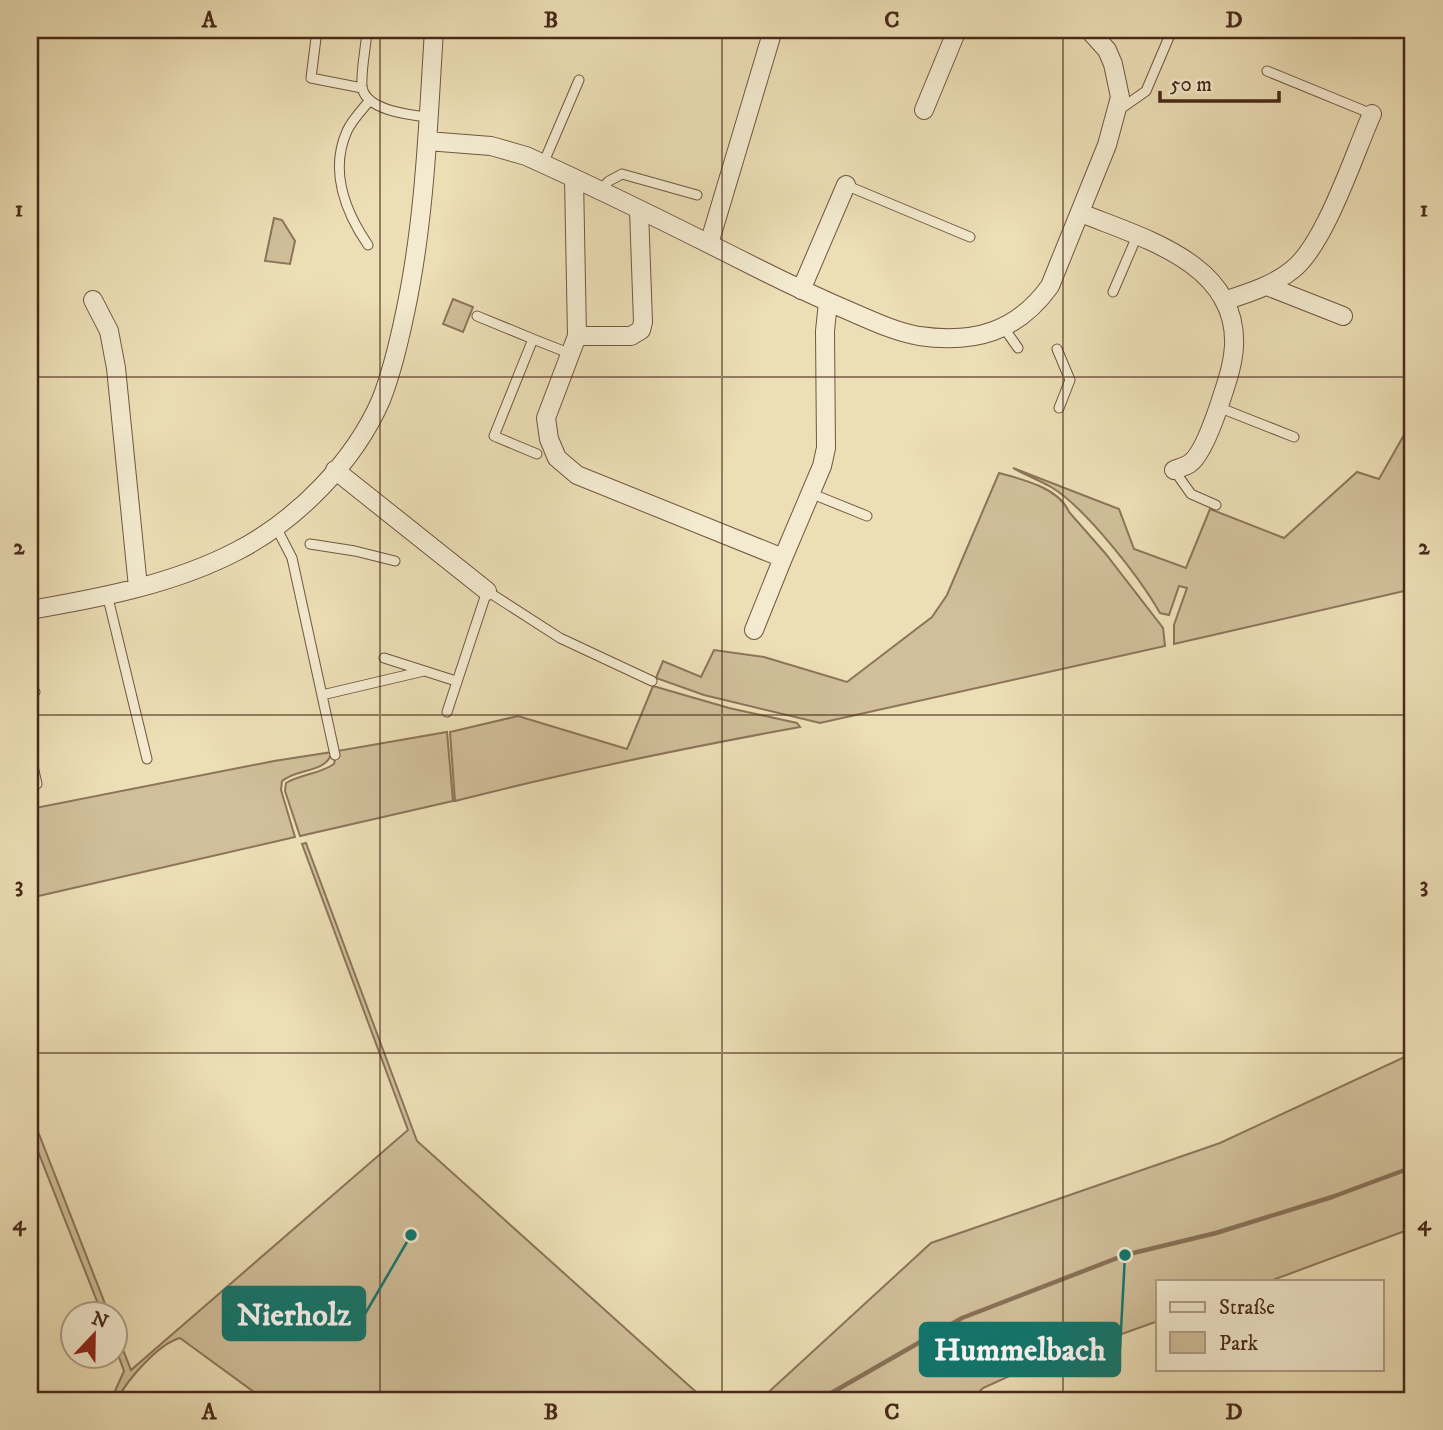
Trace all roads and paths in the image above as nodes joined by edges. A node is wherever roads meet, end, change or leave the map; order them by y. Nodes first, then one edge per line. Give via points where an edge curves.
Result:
1 (317, 30) edge
2 (368, 30) edge
3 (434, 30) edge
4 (773, 30) edge
5 (957, 30) edge
6 (1089, 30) edge
7 (1172, 30) edge
8 (1267, 71) dead end
9 (579, 80) dead end
10 (362, 88) junction
11 (370, 100) junction
12 (924, 110) dead end
13 (1118, 112) junction
14 (1371, 114) joint
15 (428, 117) junction
16 (427, 141) junction
17 (543, 164) junction
18 (574, 178) junction
19 (842, 184) joint
20 (600, 190) junction
21 (697, 195) dead end
22 (639, 209) junction
23 (1081, 213) junction
24 (1137, 236) junction
25 (970, 237) dead end
26 (709, 244) junction
27 (368, 246) dead end
28 (1267, 286) junction
29 (801, 290) junction
30 (1113, 292) dead end
31 (93, 300) dead end
32 (1224, 301) junction
33 (828, 302) junction
34 (477, 316) dead end
35 (1343, 316) dead end
36 (1004, 328) junction
37 (577, 336) junction
38 (533, 339) junction
39 (1018, 348) dead end
40 (1057, 349) dead end
41 (570, 354) junction
42 (1219, 407) junction
43 (1059, 408) dead end
44 (1294, 437) dead end
45 (537, 454) dead end
46 (335, 470) junction
47 (1174, 470) joint
48 (810, 493) junction
49 (1216, 505) dead end
50 (867, 516) dead end
51 (276, 527) junction
52 (310, 544) dead end
53 (783, 558) junction
54 (396, 561) dead end
55 (138, 587) junction
56 (487, 591) junction
57 (107, 594) junction
58 (30, 610) edge
59 (754, 630) dead end
60 (384, 658) dead end
61 (424, 671) junction
62 (456, 681) junction
63 (652, 681) dead end
64 (322, 695) junction
65 (447, 712) dead end
66 (30, 753) edge
67 (335, 755) dead end
68 (147, 758) dead end
69 (37, 784) dead end

1 - 10 lane via 312,78
2 - 10 lane
3 - 15 street
4 - 26 street
5 - 12 street
6 - 13 street via 1113,64
7 - 13 lane via 1146,91
8 - 14 lane
9 - 17 lane
10 - 11 lane
11 - 15 lane via 382,108
11 - 27 lane via 347,130 340,154 346,206
13 - 23 street
14 - 28 street via 1318,238 1306,257
15 - 16 street
16 - 17 street via 506,148
16 - 46 street via 417,246 398,347 373,415
17 - 18 street
18 - 20 street
18 - 37 street
19 - 25 lane
19 - 29 street
20 - 21 lane via 622,174
20 - 22 street
22 - 26 street
22 - 37 street via 641,330 631,336
23 - 24 street
23 - 36 street via 1050,286
24 - 30 lane
24 - 32 street via 1189,261
26 - 29 street
28 - 32 street
28 - 35 street
29 - 33 street
31 - 55 street via 109,331 116,368
32 - 42 street via 1234,344
33 - 36 street via 921,336 960,337
33 - 48 street via 827,448
34 - 38 lane
36 - 39 lane
37 - 41 street
38 - 41 lane
38 - 45 lane via 494,436
40 - 43 lane via 1070,380
41 - 53 street via 546,418 552,448 566,467
42 - 44 lane
42 - 47 street via 1195,459
46 - 51 street
46 - 56 street
47 - 49 lane via 1191,494
48 - 50 lane
48 - 53 street
51 - 55 street via 238,551
51 - 64 lane via 292,558
52 - 54 lane
53 - 59 street
55 - 57 street
56 - 62 lane
56 - 63 lane via 560,638
57 - 58 street
57 - 68 lane
60 - 61 lane
61 - 62 lane
61 - 64 lane
62 - 65 lane
64 - 67 lane
66 - 69 lane

